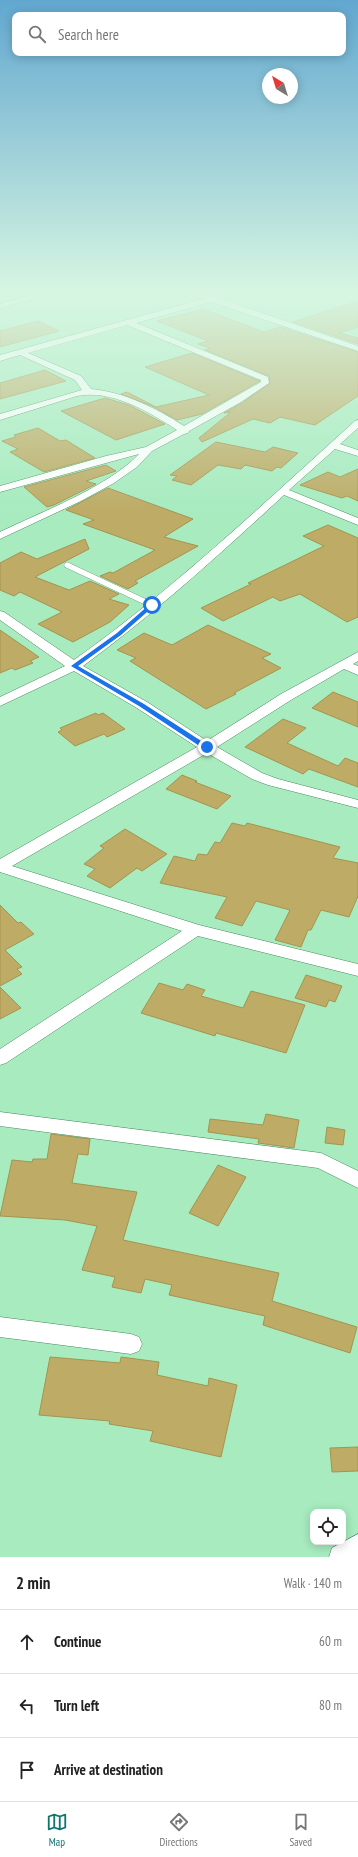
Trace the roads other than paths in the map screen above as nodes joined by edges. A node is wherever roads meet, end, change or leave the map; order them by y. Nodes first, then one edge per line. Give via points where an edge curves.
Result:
1 (53, 367) edge
2 (234, 367) edge
3 (88, 392) junction
4 (0, 417) edge
5 (358, 423) edge
6 (185, 431) junction
7 (332, 445) junction
8 (149, 450) junction
9 (358, 453) edge
10 (0, 489) edge
11 (282, 491) junction
12 (358, 522) edge
13 (0, 536) edge
14 (66, 565) dead end
15 (152, 605) junction
16 (0, 616) edge
17 (358, 656) edge
18 (344, 665) junction
19 (74, 666) junction
20 (358, 671) edge
21 (0, 702) edge
22 (207, 747) junction
23 (358, 804) edge
24 (0, 866) edge
25 (196, 930) junction
26 (358, 970) edge
27 (0, 1058) edge
28 (0, 1119) edge
29 (358, 1180) edge
30 (0, 1327) edge
31 (131, 1344) dead end
32 (358, 1546) edge
33 (341, 1557) edge

1 - 3 street via 78,378
2 - 6 street via 266,380 265,383
3 - 4 street
3 - 6 street via 120,398 161,415
5 - 7 street
6 - 8 street
7 - 9 street
7 - 11 street
8 - 10 street via 109,458
8 - 13 street via 134,465 110,481
11 - 12 street
11 - 15 street via 202,564
14 - 15 lane
15 - 19 street via 119,634
16 - 19 street
17 - 18 street
18 - 20 street
18 - 22 street via 286,697
19 - 21 street
19 - 22 street via 142,705
22 - 23 street via 257,776
22 - 24 street
24 - 25 street
25 - 26 street
25 - 27 street
28 - 29 street via 321,1162
30 - 31 street
32 - 33 street

